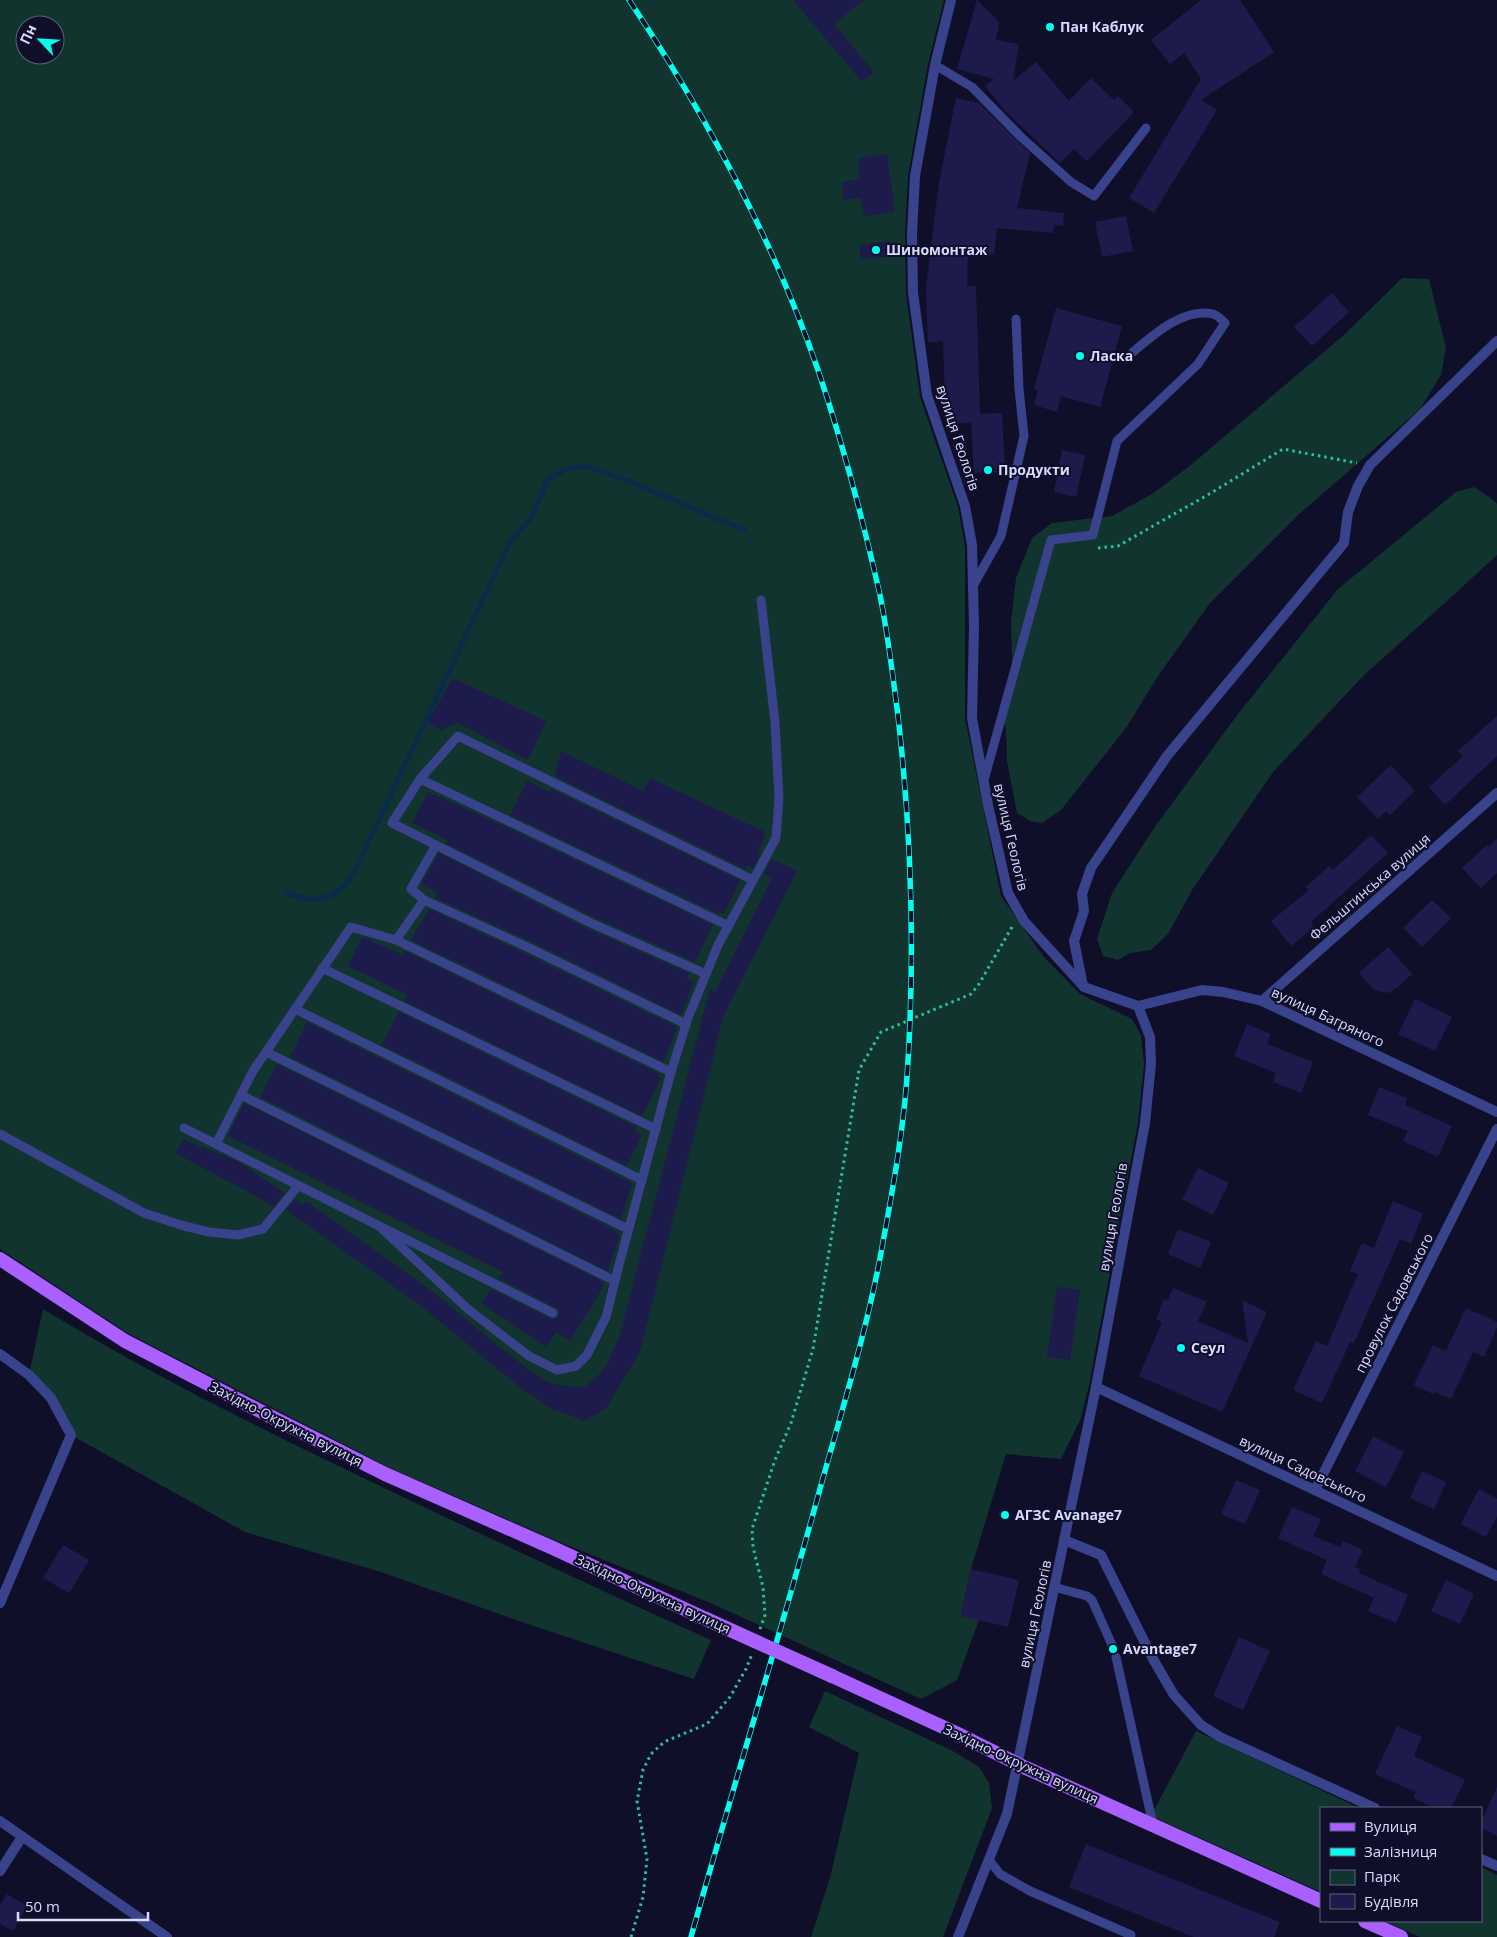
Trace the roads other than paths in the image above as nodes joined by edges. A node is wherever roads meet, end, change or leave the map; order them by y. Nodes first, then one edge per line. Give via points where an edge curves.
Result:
1 (951, 0) edge
2 (935, 65) junction
3 (1146, 128) dead end
4 (1016, 319) dead end
5 (1497, 341) edge
6 (1133, 352) dead end
7 (973, 587) junction
8 (761, 600) dead end
9 (420, 779) junction
10 (984, 780) junction
11 (1497, 793) edge
12 (436, 845) junction
13 (754, 880) junction
14 (424, 900) junction
15 (729, 926) junction
16 (396, 940) junction
17 (322, 968) junction
18 (706, 974) junction
19 (1084, 987) junction
20 (1262, 1001) junction
21 (1138, 1006) junction
22 (295, 1008) junction
23 (686, 1024) junction
24 (266, 1052) junction
25 (671, 1072) junction
26 (241, 1095) junction
27 (1497, 1112) edge
28 (184, 1128) dead end
29 (656, 1129) junction
30 (1497, 1129) edge
31 (0, 1134) edge
32 (216, 1144) junction
33 (642, 1180) junction
34 (298, 1186) junction
35 (380, 1227) junction
36 (628, 1229) junction
37 (0, 1259) edge
38 (615, 1281) junction
39 (553, 1312) dead end
40 (0, 1354) edge
41 (1096, 1387) junction
42 (1316, 1490) junction
43 (1064, 1540) junction
44 (1497, 1576) edge
45 (1054, 1587) junction
46 (0, 1603) edge
47 (1112, 1645) dead end
48 (1116, 1657) dead end
49 (1018, 1764) junction
50 (1373, 1807) edge
51 (0, 1821) edge
52 (1153, 1825) junction
53 (22, 1837) junction
54 (1482, 1858) edge
55 (988, 1860) junction
56 (1497, 1866) edge
57 (0, 1871) edge
58 (1320, 1901) edge
59 (1366, 1922) edge
60 (1131, 1935) dead end
61 (167, 1937) edge
62 (958, 1937) edge
63 (1400, 1937) edge

1 - 2 street, вулиця Геологів
2 - 3 lane via 972,87 1064,176 1094,196
2 - 7 street, вулиця Геологів via 915,176 913,294 927,395 965,506 972,546
4 - 7 lane via 1024,436 1001,536
5 - 19 street via 1370,465 1348,512 1344,544 1167,756 1091,868 1082,894 1084,911 1074,941
6 - 10 lane via 1166,325 1196,313 1214,314 1226,323 1198,364 1117,441 1093,535 1051,540
7 - 10 street, вулиця Геологів via 972,718
8 - 13 lane via 775,722 779,799 776,838
9 - 12 lane via 392,823
9 - 13 lane via 458,736
9 - 15 lane
10 - 19 street, вулиця Геологів via 1008,894 1020,913
11 - 20 street, Фельштинська вулиця
12 - 14 lane via 411,890
12 - 18 lane via 591,923
13 - 15 lane
14 - 16 lane
14 - 23 lane
15 - 18 lane
16 - 17 lane via 351,928
16 - 25 lane
17 - 22 lane
17 - 29 lane
18 - 23 lane
19 - 21 street, вулиця Геологів
20 - 21 street, вулиця Багряного via 1202,990
20 - 27 street, вулиця Багряного
21 - 41 street, вулиця Геологів via 1150,1036 1151,1064 1145,1123
22 - 24 lane
22 - 33 lane
23 - 25 lane
24 - 26 lane
24 - 36 lane
25 - 29 lane
26 - 32 lane
26 - 38 lane
28 - 32 lane
29 - 33 lane
30 - 42 street, провулок Садовського
31 - 34 lane via 144,1213 209,1232 238,1234 263,1229
32 - 34 lane
33 - 36 lane
34 - 35 lane
35 - 38 lane via 469,1310 529,1356 557,1370 576,1366 587,1355 606,1317
35 - 39 lane
36 - 38 lane
37 - 49 main road, Західно-Окружна вулиця, bridge via 125,1341 385,1474 553,1548
40 - 46 street via 29,1375 50,1398 71,1435
41 - 42 street, вулиця Садовського
41 - 43 street, вулиця Геологів
42 - 44 street, вулиця Садовського
43 - 45 street, вулиця Геологів
43 - 50 street via 1100,1554 1174,1695 1201,1725 1220,1737
45 - 47 lane via 1092,1600
45 - 49 street, вулиця Геологів
48 - 52 lane
49 - 52 main road, Західно-Окружна вулиця
49 - 55 street, вулиця Геологів via 1007,1814
51 - 53 street
52 - 58 main road, Західно-Окружна вулиця
53 - 57 street
53 - 61 street
54 - 56 street
55 - 60 lane via 1000,1874 1030,1891
55 - 62 street, вулиця Геологів
59 - 63 main road

